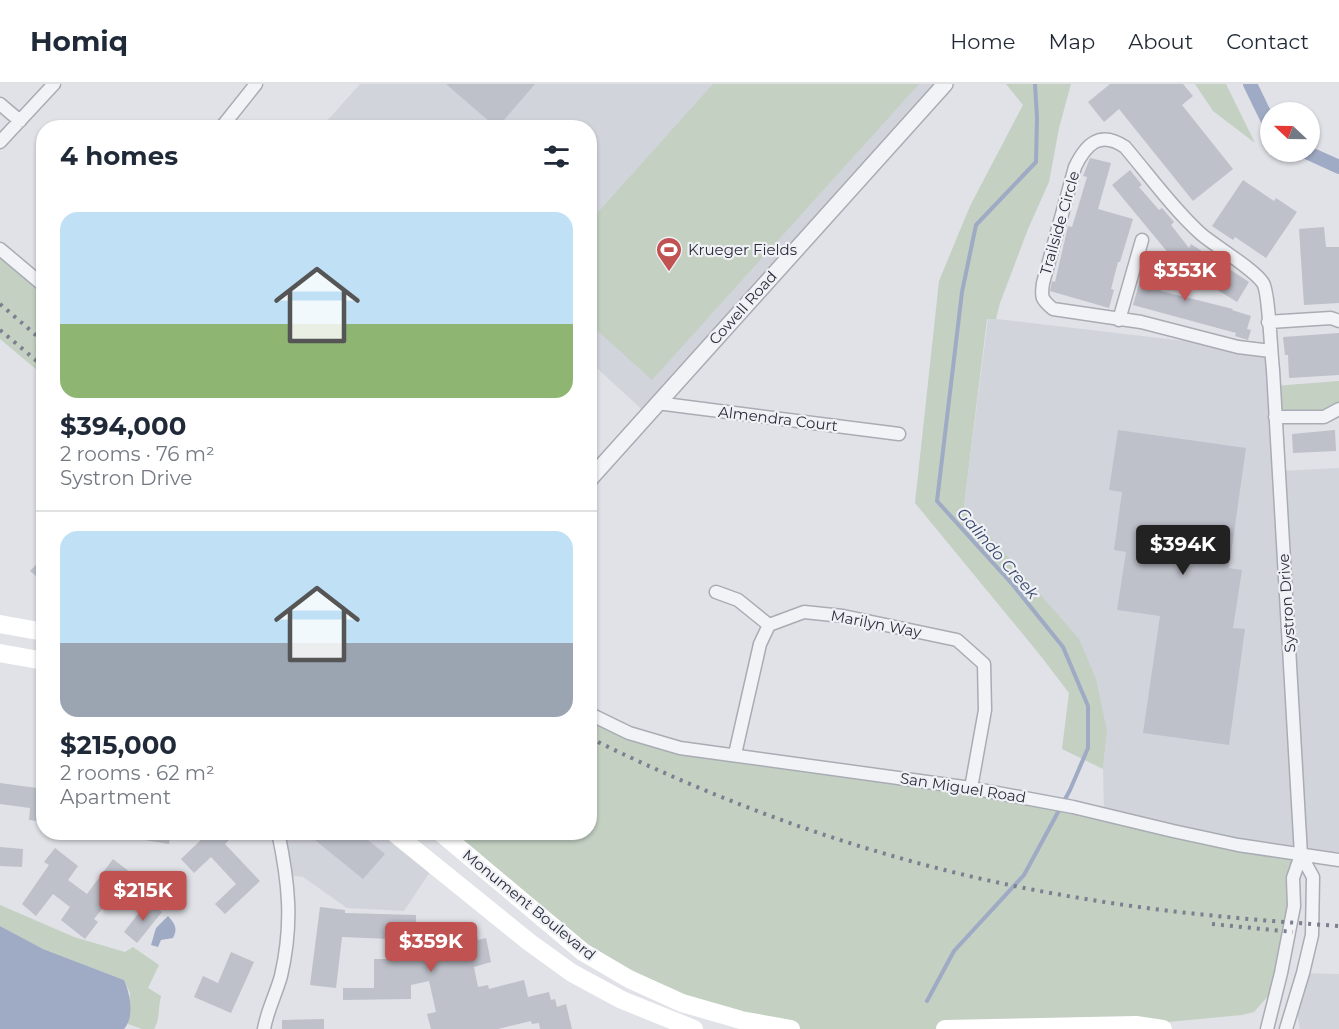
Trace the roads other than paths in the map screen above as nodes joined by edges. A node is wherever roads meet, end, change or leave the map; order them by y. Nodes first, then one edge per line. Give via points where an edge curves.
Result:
1 (54, 84) edge
2 (256, 84) edge
3 (945, 84) edge
4 (0, 104) edge
5 (227, 120) edge
6 (20, 122) junction
7 (0, 142) edge
8 (1142, 240) dead end
9 (0, 249) edge
10 (36, 279) edge
11 (1119, 320) junction
12 (1339, 321) edge
13 (1268, 322) junction
14 (1271, 351) junction
15 (657, 403) junction
16 (1339, 409) edge
17 (1275, 417) junction
18 (899, 434) dead end
19 (597, 471) edge
20 (716, 592) dead end
21 (769, 625) junction
22 (5, 626) edge
23 (36, 631) edge
24 (0, 653) edge
25 (36, 660) edge
26 (597, 717) edge
27 (735, 754) junction
28 (971, 788) junction
29 (280, 840) edge
30 (403, 840) edge
31 (450, 840) edge
32 (1301, 855) junction
33 (1339, 860) edge
34 (264, 1029) edge
35 (694, 1029) edge
36 (791, 1029) edge
37 (945, 1029) edge
38 (1163, 1029) edge
39 (1267, 1029) edge
40 (1286, 1029) edge

1 - 6 street
2 - 5 street
3 - 15 street, Cowell Road
4 - 6 street
6 - 7 street
8 - 11 street
9 - 10 street
11 - 13 street, Trailside Circle via 1053,309 1041,296 1075,167 1082,151 1104,138 1125,147 1200,233 1263,283
11 - 14 street, Trailside Circle
12 - 13 street via 1331,318
13 - 14 street, Trailside Circle
14 - 17 street, Systron Drive
15 - 18 street, Almendra Court
15 - 19 street, Cowell Road
16 - 17 street via 1324,417
17 - 32 street, Systron Drive
20 - 21 street via 738,600
21 - 27 street via 760,644
21 - 28 street, Marilyn Way via 804,612 843,616 957,640 984,664 985,710
22 - 23 main road
24 - 25 main road
26 - 27 street, San Miguel Road via 629,733 680,748
27 - 28 street, San Miguel Road
28 - 32 street, San Miguel Road
29 - 34 street via 290,909 287,946
30 - 35 main road, Monument Boulevard via 572,973 622,1000
31 - 36 main road, Monument Boulevard via 583,952 629,979 682,1003
32 - 33 street, San Miguel Road
32 - 39 street, Systron Drive via 1293,878 1294,906
32 - 40 street, Systron Drive via 1313,877 1312,935
37 - 38 main road via 1136,1025

